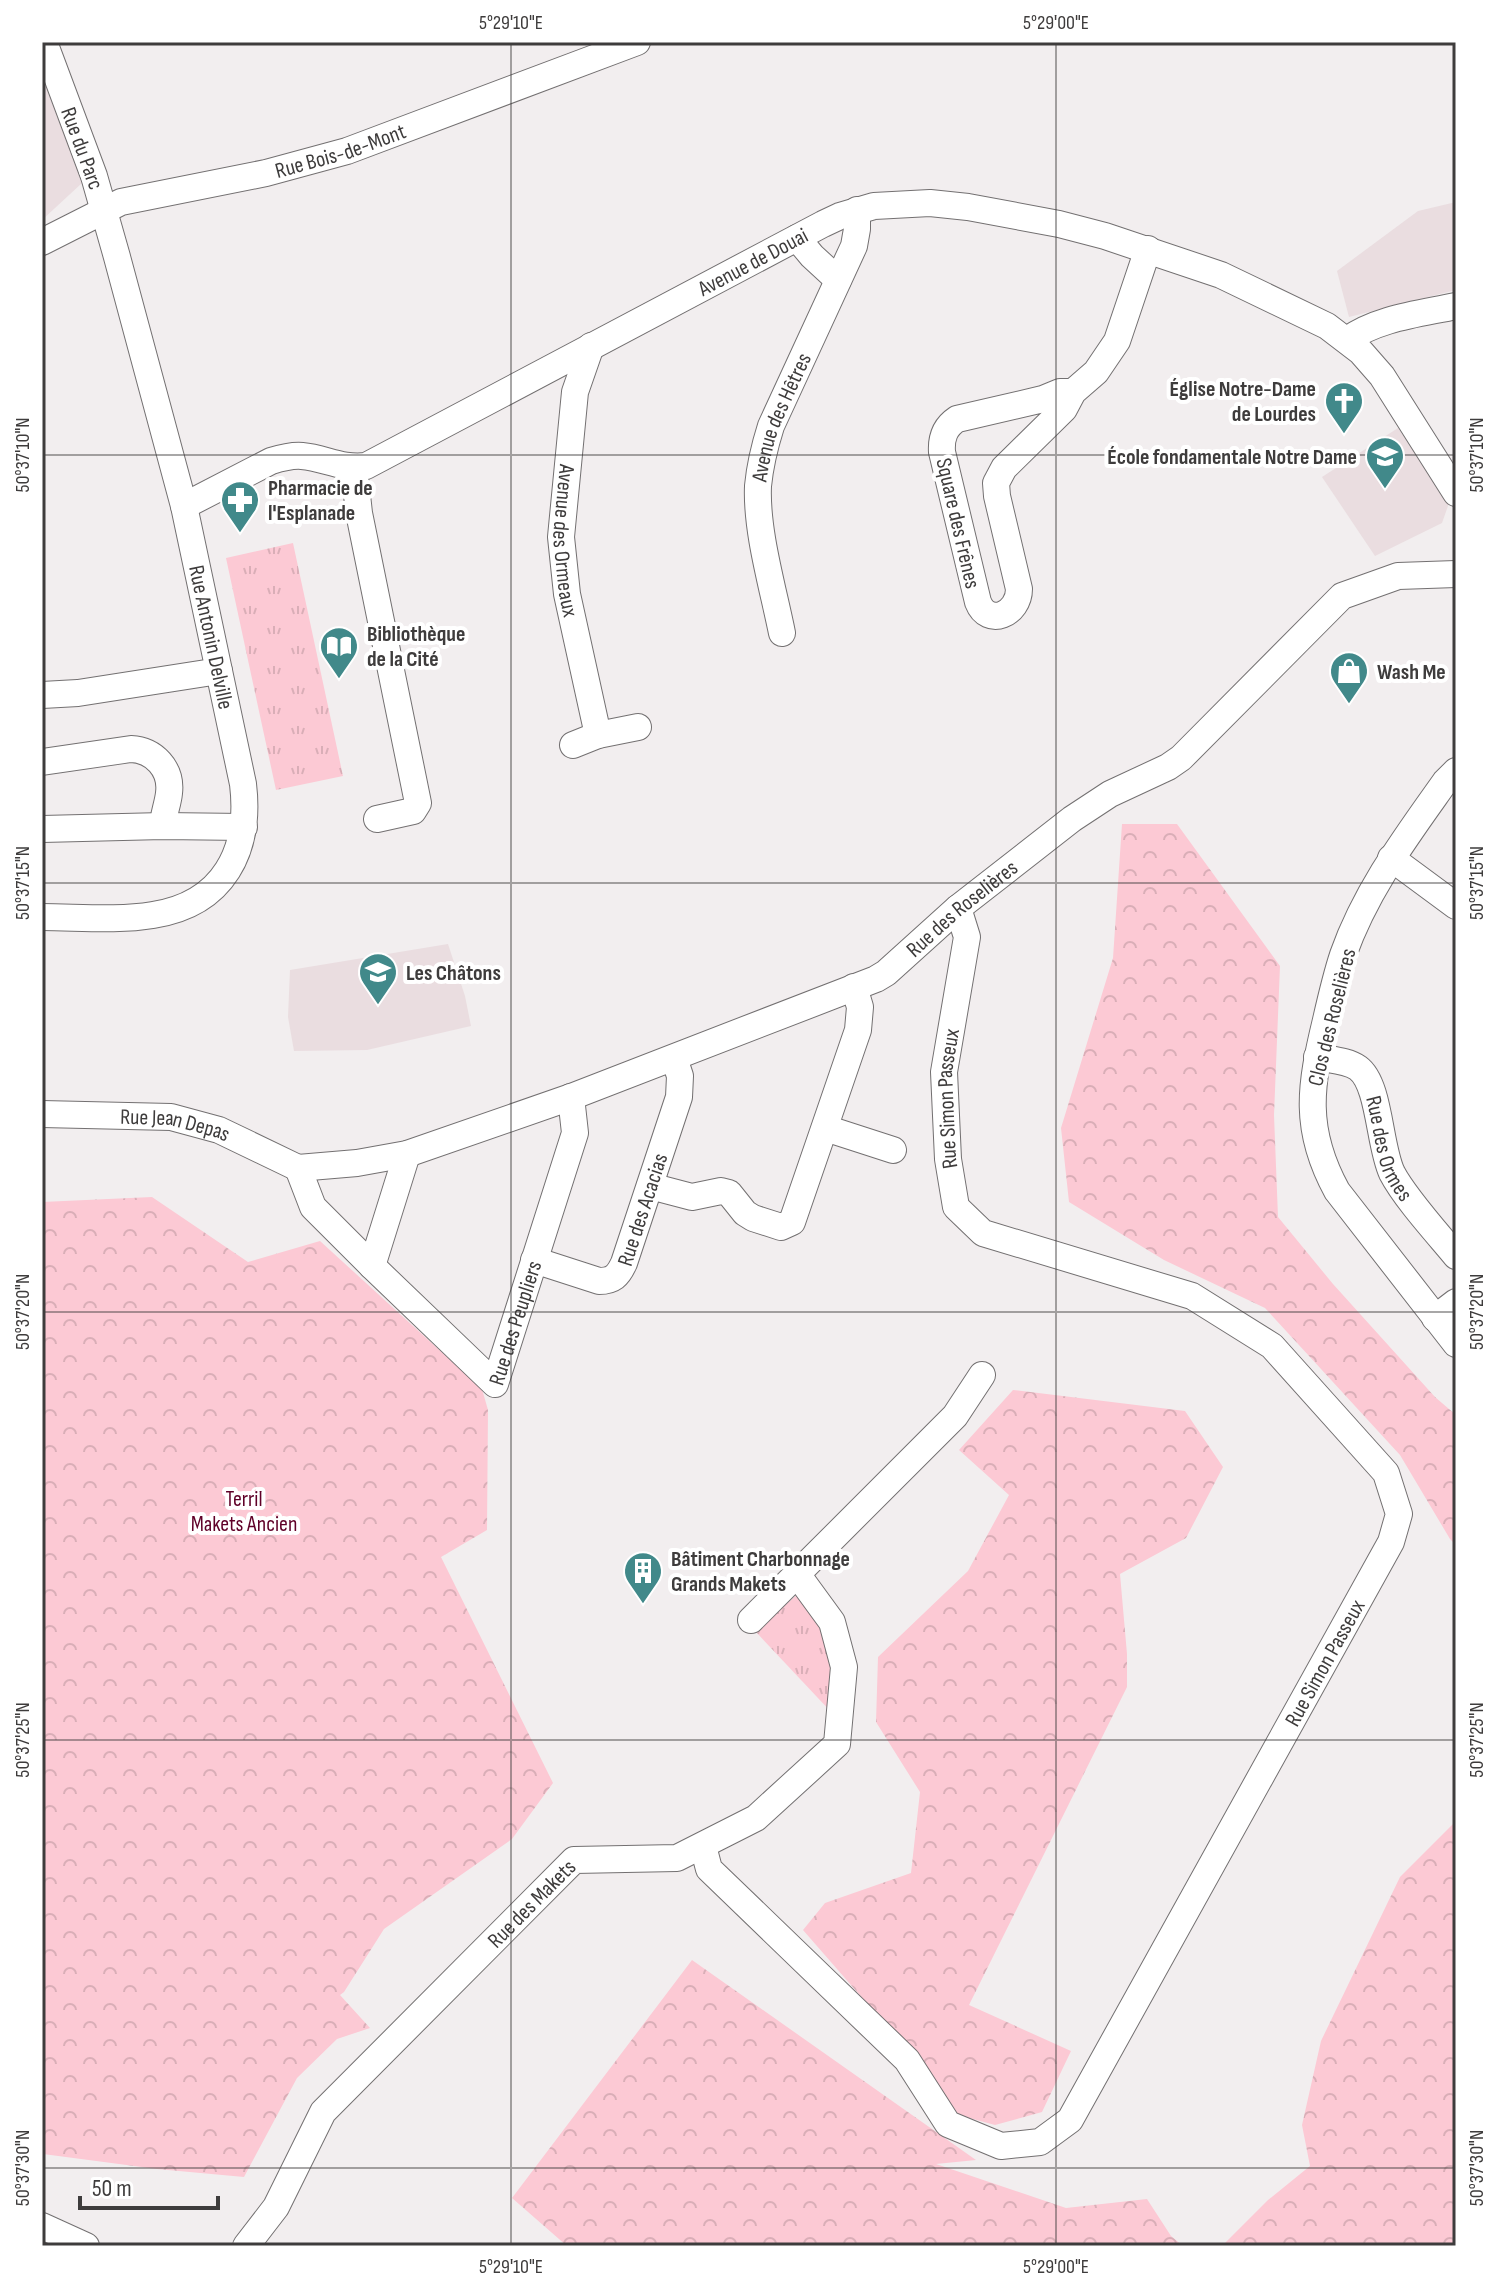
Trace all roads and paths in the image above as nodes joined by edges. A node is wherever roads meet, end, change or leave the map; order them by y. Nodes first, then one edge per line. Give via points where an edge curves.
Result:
1 (44, 42) edge
2 (637, 42) edge
3 (104, 209) junction
4 (857, 210) junction
5 (797, 238) junction
6 (42, 242) edge
7 (1148, 249) junction
8 (838, 280) junction
9 (1456, 306) edge
10 (1347, 340) junction
11 (591, 346) junction
12 (529, 380) junction
13 (1073, 392) junction
14 (574, 407) junction
15 (354, 468) junction
16 (1456, 493) edge
17 (184, 506) junction
18 (1456, 574) edge
19 (782, 633) dead end
20 (219, 671) junction
21 (42, 695) edge
22 (638, 727) dead end
23 (598, 735) junction
24 (573, 745) dead end
25 (42, 762) edge
26 (1456, 771) edge
27 (377, 819) dead end
28 (163, 826) junction
29 (42, 827) edge
30 (244, 827) junction
31 (1391, 858) junction
32 (1456, 906) edge
33 (958, 908) junction
34 (42, 917) edge
35 (854, 987) junction
36 (1317, 1057) junction
37 (674, 1058) junction
38 (571, 1097) junction
39 (42, 1114) edge
40 (825, 1128) junction
41 (893, 1150) dead end
42 (407, 1154) junction
43 (298, 1168) junction
44 (650, 1186) junction
45 (1456, 1256) edge
46 (534, 1260) junction
47 (372, 1266) junction
48 (1456, 1302) edge
49 (1435, 1318) junction
50 (1456, 1344) edge
51 (982, 1375) dead end
52 (797, 1574) junction
53 (751, 1620) dead end
54 (703, 1846) junction
55 (42, 2226) edge
56 (86, 2246) edge
57 (246, 2246) edge

1 - 3 street, Rue du Parc
2 - 3 street, Rue Bois-de-Mont via 347,151
3 - 6 street, Rue Bois-de-Mont
3 - 17 street, Rue Antonin Delville
4 - 5 street, Avenue de Douai
4 - 7 street, Avenue de Douai via 930,203 968,207 1059,224
4 - 8 street, Avenue des Hêtres via 854,246
5 - 8 street
5 - 11 street, Avenue de Douai
7 - 10 street, Avenue de Douai via 1248,287
7 - 13 street, Square des Frênes via 1117,341 1096,372
8 - 19 street, Avenue des Hêtres via 771,426 761,468 760,516
9 - 10 street via 1378,323
10 - 16 street, Avenue de Douai via 1382,376
11 - 12 street, Avenue de Douai
11 - 14 street, Avenue des Ormeaux via 577,381
12 - 14 street
12 - 15 street, Avenue de Douai via 381,460
13 - 13 street, Square des Frênes via 964,416 943,436 942,452 978,602 987,614 1003,614 1019,600 997,496 998,478 1064,409
14 - 23 street, Avenue des Ormeaux via 562,557
15 - 17 street via 300,455 285,457
15 - 27 street via 359,513 430,805
17 - 20 street, Rue Antonin Delville
18 - 33 street, Rue des Roselières via 1398,576 1342,596 1181,758 1072,819
20 - 21 street
20 - 30 street, Rue Antonin Delville via 243,784
22 - 23 street
23 - 24 street
25 - 28 street via 131,749 153,755 164,766 169,783
26 - 31 street, Clos des Roselières
28 - 29 street
28 - 30 street
30 - 34 street, Rue Antonin Delville via 229,869 205,894 168,911
31 - 32 street
31 - 36 street, Clos des Roselières via 1343,956
33 - 35 street, Rue des Roselières via 886,973
33 - 54 street, Rue Simon Passeux via 967,937 944,1072 956,1207 983,1233 1192,1296 1272,1346 1386,1473 1399,1514 1391,1542 1070,2120 1040,2142 1001,2146 948,2124 907,2060 709,1869
35 - 37 street, Rue des Roselières
35 - 40 street via 860,1007 858,1030
36 - 45 street, Rue des Ormes via 1351,1064 1364,1074 1391,1171
36 - 49 street, Clos des Roselières via 1313,1117 1329,1178
37 - 38 street, Rue des Roselières
37 - 44 street, Rue des Acacias via 679,1097
38 - 42 street, Rue des Roselières
38 - 46 street, Rue des Peupliers via 575,1133
39 - 43 street, Rue Jean Depas via 171,1117 219,1130
40 - 41 street
40 - 44 street via 787,1226 753,1218 729,1193 692,1197
42 - 43 street, Rue des Roselières
42 - 47 street
43 - 47 street via 313,1207
44 - 46 street, Rue des Acacias via 617,1277 599,1281
46 - 47 street, Rue des Peupliers via 495,1384
48 - 49 street
49 - 50 street, Clos des Roselières
51 - 52 street via 955,1416
52 - 53 street
52 - 54 street, Rue des Makets via 832,1622 844,1667 837,1744 756,1818
54 - 57 street, Rue des Makets via 677,1858 574,1860 323,2112 276,2207
55 - 56 street

